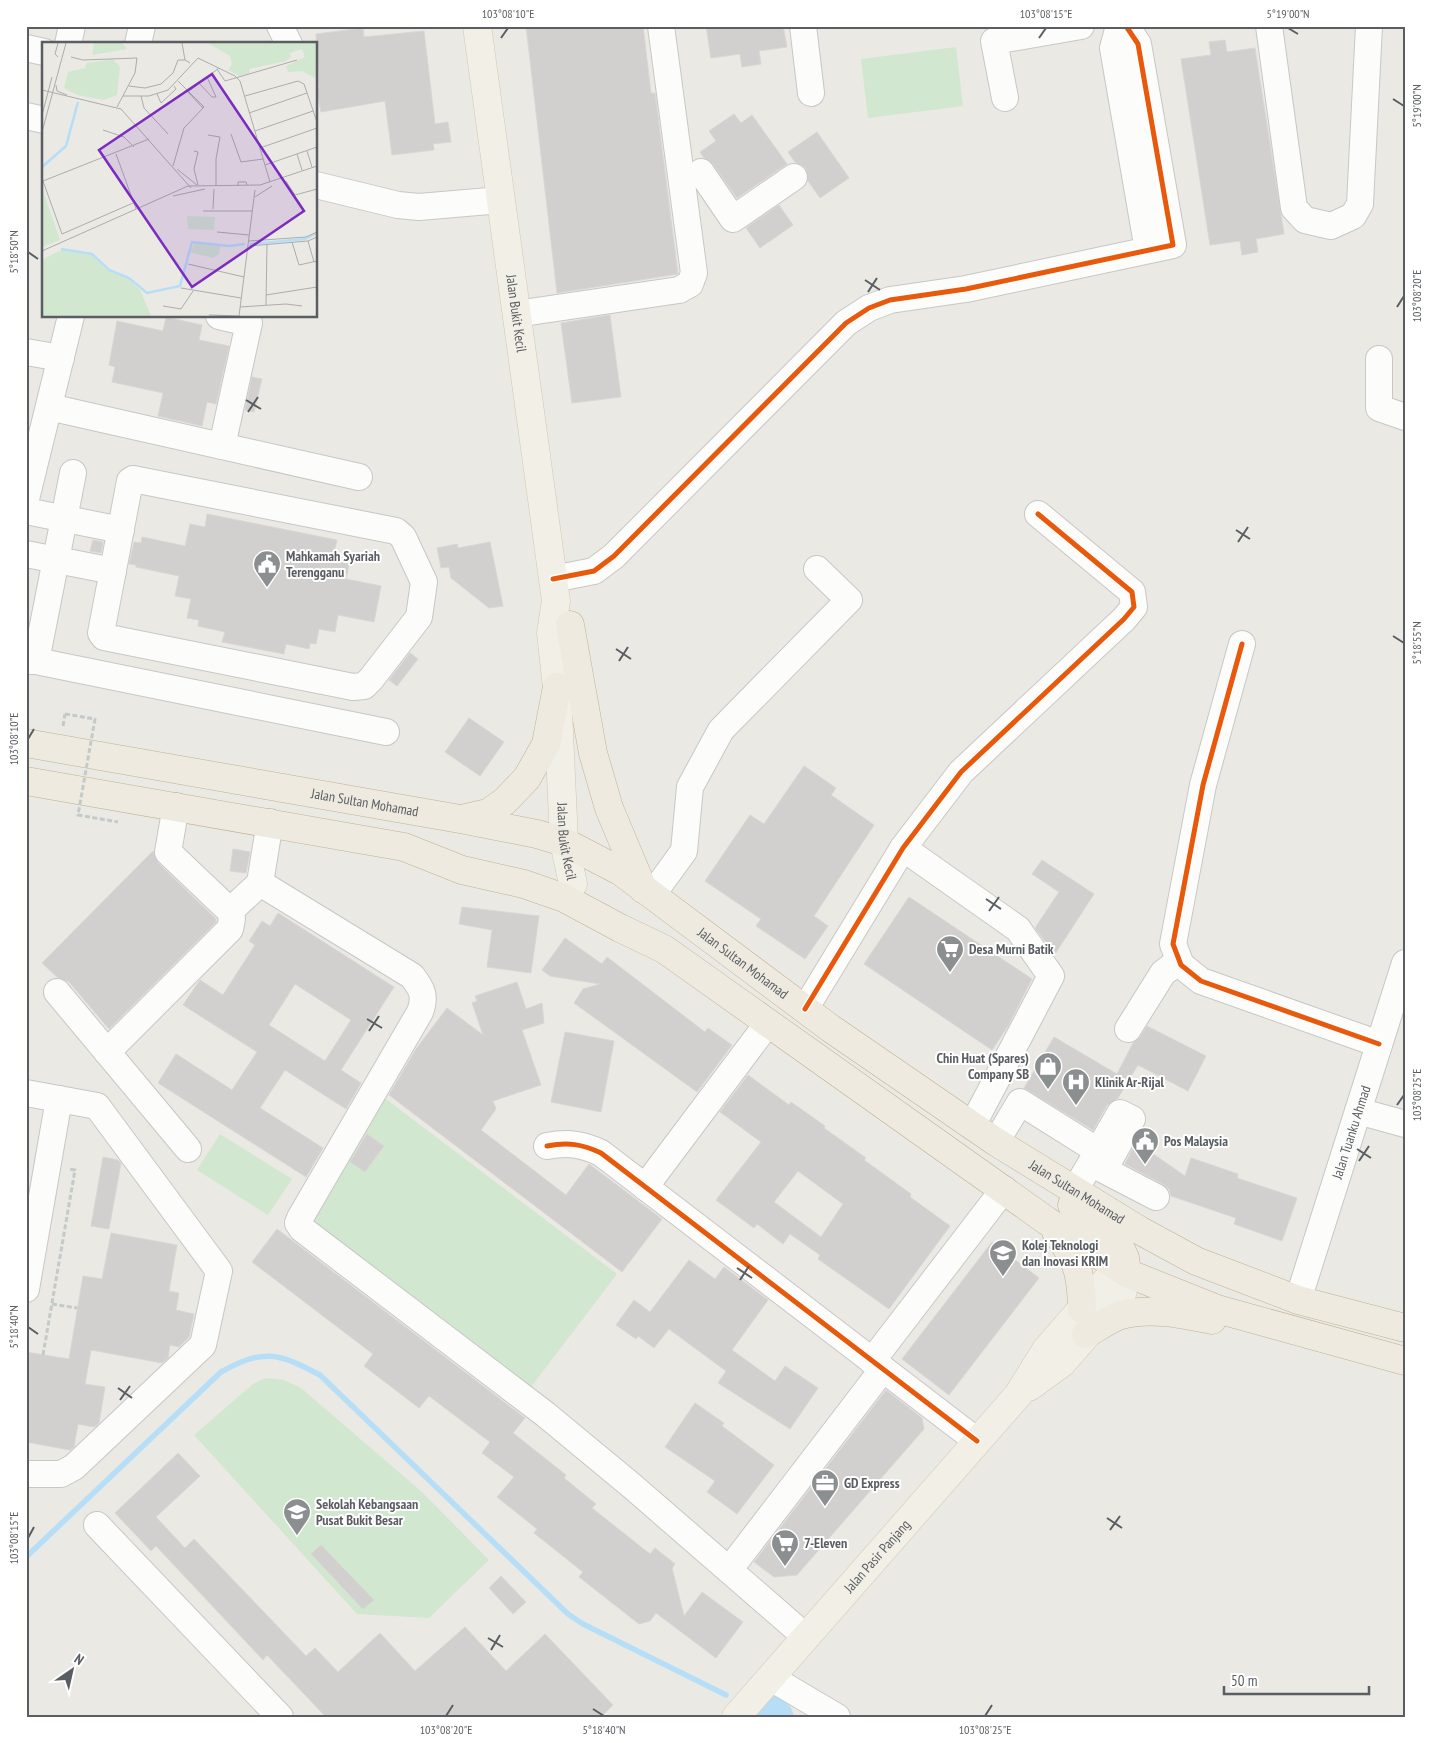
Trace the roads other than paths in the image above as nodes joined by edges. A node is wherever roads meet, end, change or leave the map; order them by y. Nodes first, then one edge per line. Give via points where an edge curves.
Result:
1 (72, 26) edge
2 (142, 26) edge
3 (280, 26) edge
4 (477, 26) edge
5 (662, 26) edge
6 (803, 26) edge
7 (1081, 26) edge
8 (1119, 26) edge
9 (1126, 26) edge
10 (1269, 26) edge
11 (1369, 26) edge
12 (68, 42) edge
13 (138, 42) edge
14 (289, 42) edge
15 (26, 48) edge
16 (42, 52) edge
17 (811, 93) dead end
18 (1005, 98) dead end
19 (26, 116) edge
20 (42, 120) edge
21 (701, 172) dead end
22 (794, 178) dead end
23 (318, 185) edge
24 (501, 200) junction
25 (722, 203) junction
26 (686, 209) junction
27 (1148, 250) junction
28 (516, 314) junction
29 (71, 318) edge
30 (228, 318) edge
31 (26, 352) edge
32 (61, 358) junction
33 (1379, 359) dead end
34 (49, 407) junction
35 (1405, 417) edge
36 (222, 446) junction
37 (73, 472) dead end
38 (359, 477) dead end
39 (26, 499) edge
40 (26, 512) edge
41 (1038, 514) dead end
42 (64, 519) junction
43 (121, 530) junction
44 (26, 554) edge
45 (56, 560) junction
46 (817, 569) dead end
47 (112, 571) junction
48 (554, 590) junction
49 (570, 625) junction
50 (1242, 644) dead end
51 (31, 661) edge
52 (256, 668) junction
53 (557, 687) junction
54 (249, 704) junction
55 (386, 732) dead end
56 (26, 743) edge
57 (26, 781) edge
58 (176, 806) junction
59 (460, 819) junction
60 (270, 822) junction
61 (404, 847) junction
62 (573, 847) junction
63 (903, 848) junction
64 (260, 883) junction
65 (573, 884) junction
66 (648, 892) junction
67 (230, 910) junction
68 (664, 949) junction
69 (1405, 962) edge
70 (1181, 965) junction
71 (57, 992) dead end
72 (805, 1009) junction
73 (768, 1023) junction
74 (1128, 1029) dead end
75 (1379, 1044) junction
76 (108, 1052) junction
77 (27, 1098) edge
78 (60, 1099) junction
79 (1358, 1111) junction
80 (1405, 1124) edge
81 (972, 1126) junction
82 (996, 1142) junction
83 (547, 1146) dead end
84 (188, 1149) dead end
85 (1098, 1151) junction
86 (1119, 1178) junction
87 (645, 1187) junction
88 (1004, 1190) junction
89 (1075, 1190) junction
90 (1156, 1197) dead end
91 (1101, 1207) junction
92 (1047, 1220) junction
93 (1127, 1273) junction
94 (26, 1289) edge
95 (1298, 1300) junction
96 (1084, 1322) junction
97 (1405, 1328) edge
98 (1334, 1342) junction
99 (1405, 1361) edge
100 (877, 1365) junction
101 (977, 1441) junction
102 (26, 1474) edge
103 (97, 1525) dead end
104 (729, 1570) junction
105 (806, 1637) junction
106 (771, 1678) junction
107 (280, 1717) edge
108 (736, 1717) edge
109 (837, 1717) edge

1 - 12 street
2 - 13 street
3 - 14 street
4 - 24 main road, Jalan Bukit Kecil
5 - 26 street
6 - 17 street
7 - 18 street via 994,41
8 - 27 street via 1113,48
9 - 27 street via 1138,44 1173,245
10 - 11 street via 1294,208 1305,220 1330,226 1353,216 1360,204
15 - 16 street
19 - 20 street
21 - 25 street
22 - 25 street via 733,219
23 - 24 street via 419,207
24 - 28 main road, Jalan Bukit Kecil
25 - 26 street
26 - 28 street via 694,272 690,284 679,290
27 - 48 street via 966,288 890,300 869,308 846,323 614,556 594,571
28 - 48 main road, Jalan Bukit Kecil
29 - 32 street
30 - 36 street via 249,323
31 - 32 street
32 - 34 street
33 - 35 street via 1380,408
34 - 36 street
34 - 39 street
36 - 38 street
37 - 42 street
40 - 42 street
41 - 63 street via 1132,592 1134,608 962,772
42 - 43 street
42 - 45 street
43 - 47 street
43 - 52 street via 133,478 400,533 424,582 419,617 364,686 353,687
44 - 45 street
45 - 47 street
45 - 51 street
46 - 66 street via 849,600 721,730 690,787 684,851
47 - 52 street via 100,633 104,637
48 - 49 main road, Jalan Bukit Kecil
48 - 53 main road, Jalan Bukit Kecil via 552,633
49 - 62 main road, Jalan Bukit Kecil
49 - 66 highway via 593,753 610,808
50 - 70 street via 1203,784 1173,944
51 - 54 street
52 - 54 street
53 - 59 highway via 546,744 527,778 488,813
53 - 62 main road, Jalan Bukit Kecil
54 - 55 street
56 - 59 highway, Jalan Sultan Mohamad
57 - 58 highway
58 - 60 highway
58 - 67 street via 168,852
59 - 62 highway, Jalan Sultan Mohamad via 537,834
60 - 61 highway
60 - 64 street
61 - 65 highway via 510,863 543,871
61 - 68 highway via 462,870 524,884 564,898
62 - 65 main road, Jalan Bukit Kecil
62 - 66 highway, Jalan Sultan Mohamad via 620,871
63 - 72 street
63 - 81 street via 1018,929 1051,976
64 - 67 street
64 - 104 street via 412,976 421,987 424,1000 298,1223 302,1229 545,1414
65 - 68 highway
66 - 72 highway, Jalan Sultan Mohamad
67 - 76 street via 230,929
68 - 73 highway
69 - 75 street, Jalan Tuanku Ahmad
70 - 74 street via 1163,973
70 - 75 street via 1201,981
71 - 76 street
72 - 81 highway, Jalan Sultan Mohamad
73 - 87 street
73 - 88 highway
75 - 79 street, Jalan Tuanku Ahmad
76 - 84 street
77 - 78 street
78 - 94 street
78 - 102 street via 97,1106 219,1271 203,1345 74,1467 61,1474
79 - 80 street
79 - 95 street, Jalan Tuanku Ahmad
81 - 82 highway, Jalan Sultan Mohamad
82 - 85 street via 1020,1102
82 - 89 highway, Jalan Sultan Mohamad
82 - 93 highway via 1118,1244 1125,1258
83 - 87 street via 586,1145
85 - 86 street via 1120,1113 1132,1119 1104,1170
85 - 89 street
86 - 90 street
86 - 91 street
87 - 100 street
88 - 92 highway
88 - 100 street
89 - 91 highway, Jalan Sultan Mohamad
91 - 95 highway, Jalan Sultan Mohamad via 1196,1260
92 - 93 highway
92 - 96 highway via 1073,1255 1081,1278
93 - 95 highway via 1155,1265 1235,1288
93 - 96 main road, Jalan Pasir Panjang via 1122,1294
93 - 98 highway via 1217,1309
95 - 97 highway, Jalan Sultan Mohamad
96 - 98 highway via 1154,1312
96 - 101 main road, Jalan Pasir Panjang via 1062,1363 1018,1395
98 - 99 highway
100 - 101 street
100 - 104 street
101 - 105 main road, Jalan Pasir Panjang
103 - 107 street
104 - 105 street
105 - 106 main road, Jalan Pasir Panjang
106 - 108 main road, Jalan Pasir Panjang
106 - 109 street

